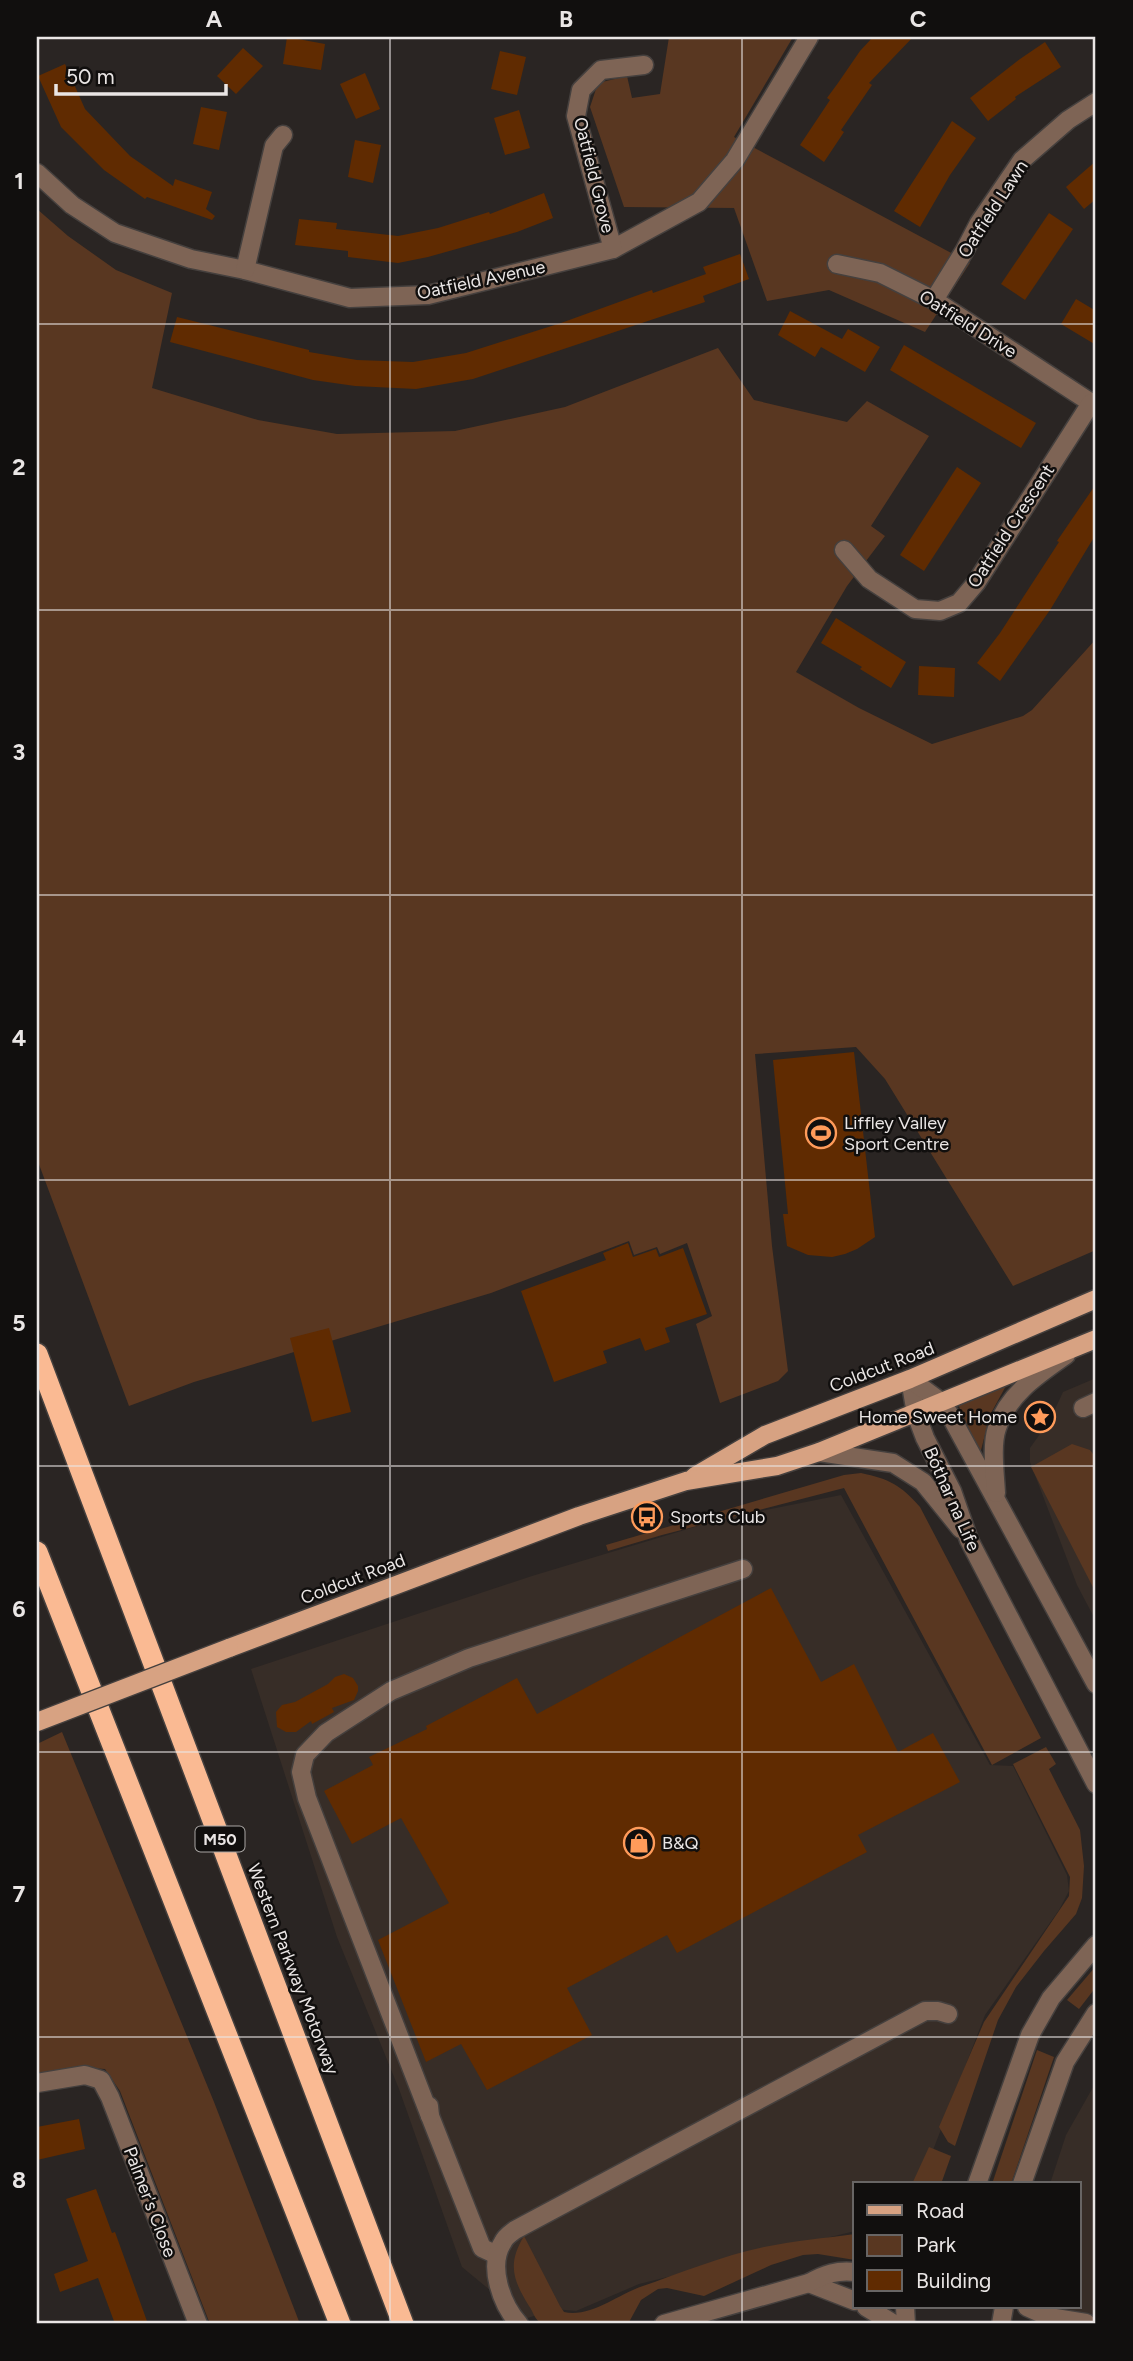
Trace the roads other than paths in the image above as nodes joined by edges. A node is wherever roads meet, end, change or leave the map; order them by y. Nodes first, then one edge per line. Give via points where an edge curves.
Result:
1 (809, 37) edge
2 (644, 65) dead end
3 (1096, 102) edge
4 (284, 135) dead end
5 (37, 173) edge
6 (613, 248) junction
7 (837, 264) dead end
8 (245, 270) junction
9 (934, 300) junction
10 (1093, 404) edge
11 (844, 550) dead end
12 (1096, 1298) edge
13 (1096, 1339) edge
14 (1076, 1348) junction
15 (37, 1354) edge
16 (910, 1379) junction
17 (941, 1402) junction
18 (916, 1413) junction
19 (819, 1452) junction
20 (686, 1481) junction
21 (996, 1496) junction
22 (970, 1540) junction
23 (37, 1552) edge
24 (743, 1569) dead end
25 (1096, 1684) edge
26 (37, 1722) edge
27 (1096, 1784) edge
28 (1096, 1945) edge
29 (1096, 2013) edge
30 (948, 2014) dead end
31 (37, 2083) edge
32 (979, 2182) edge
33 (1024, 2182) edge
34 (497, 2255) junction
35 (853, 2272) edge
36 (809, 2283) junction
37 (853, 2300) edge
38 (868, 2308) edge
39 (1029, 2308) edge
40 (198, 2324) edge
41 (340, 2324) edge
42 (403, 2324) edge
43 (519, 2324) edge
44 (664, 2324) edge
45 (894, 2324) edge
46 (1084, 2324) edge

1 - 6 street, Oatfield Avenue via 735,160 699,202
2 - 6 street, Oatfield Grove via 601,70 581,90 576,116
3 - 9 street, Oatfield Lawn via 1023,160
4 - 8 street via 274,146
5 - 8 street, Oatfield Avenue via 72,205 114,233 191,259
6 - 8 street, Oatfield Avenue via 428,295 349,298
7 - 9 street, Oatfield Drive via 880,273
9 - 10 street, Oatfield Drive
10 - 11 street, Oatfield Crescent via 959,603 940,611 915,609 869,579
12 - 16 main road, Coldcut Road
13 - 14 main road, Coldcut Road
14 - 17 main road, Coldcut Road
14 - 21 street via 1026,1383 1006,1409 996,1429
15 - 42 highway, Western Parkway Motorway / M50
16 - 17 street, Bóthar na Life
16 - 18 street, Bóthar na Life
16 - 20 main road, Coldcut Road via 765,1435
17 - 18 main road, Coldcut Road
17 - 21 street, Bóthar na Life
18 - 19 main road, Coldcut Road
18 - 22 street, Bóthar na Life
19 - 20 main road, Coldcut Road via 777,1466
19 - 22 street via 893,1463 923,1482
20 - 26 main road, Coldcut Road, bridge via 579,1516
21 - 25 street, Bóthar na Life
22 - 27 street, Bóthar na Life
23 - 41 highway
24 - 34 street via 469,1658 391,1691 326,1733 305,1755 300,1772 307,1798 482,2248
28 - 32 street via 1051,1998 1030,2035
29 - 33 street via 1065,2062
30 - 34 street via 925,2011 628,2168 515,2230
31 - 40 street, Palmer's Close via 85,2076 101,2080
34 - 43 street via 498,2283
35 - 36 street via 824,2274
36 - 37 street
36 - 44 street
38 - 45 street
39 - 46 street

